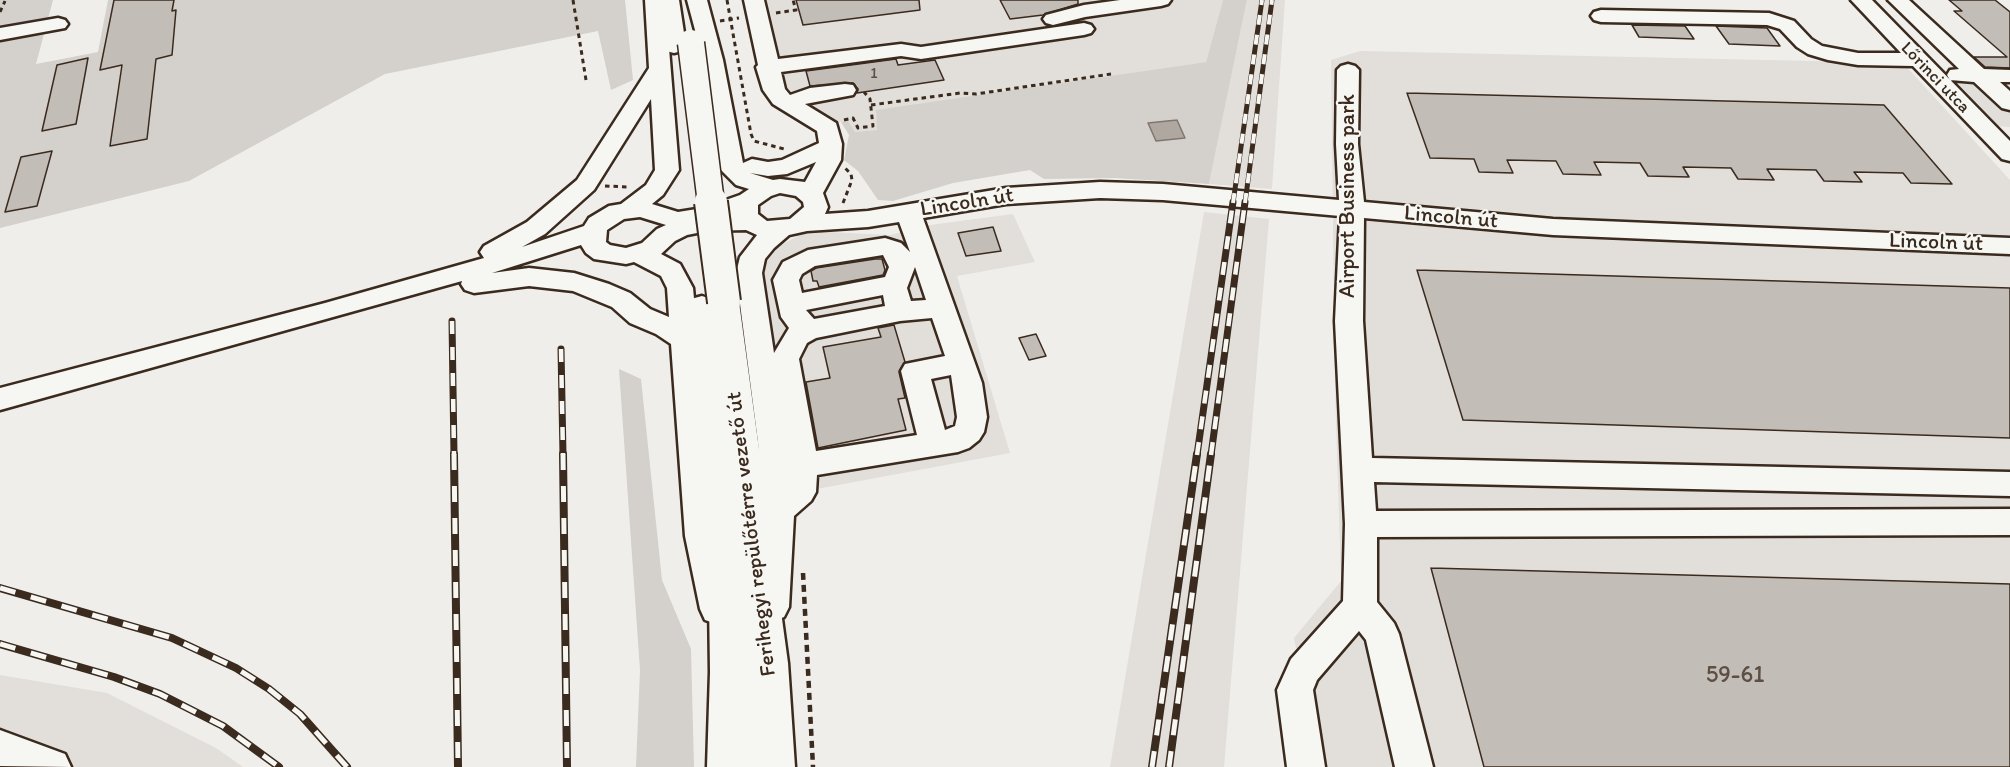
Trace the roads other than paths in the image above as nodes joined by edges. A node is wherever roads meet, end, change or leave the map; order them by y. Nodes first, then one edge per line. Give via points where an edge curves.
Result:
1 (655, 0) edge
2 (668, 0) edge
3 (684, 0) edge
4 (697, 0) edge
5 (754, 0) edge
6 (1161, 0) edge
7 (1861, 0) edge
8 (1898, 0) edge
9 (1925, 0) edge
10 (1601, 16) dead end
11 (58, 24) dead end
12 (1013, 25) dead end
13 (1084, 29) dead end
14 (0, 34) edge
15 (682, 44) junction
16 (1947, 46) junction
17 (767, 68) junction
18 (1925, 68) junction
19 (659, 69) junction
20 (1348, 70) dead end
21 (1979, 75) junction
22 (2010, 76) edge
23 (854, 91) road end
24 (788, 103) junction
25 (2010, 103) edge
26 (1976, 120) junction
27 (2010, 121) edge
28 (831, 146) junction
29 (730, 152) junction
30 (2010, 154) edge
31 (776, 186) junction
32 (813, 196) junction
33 (1352, 209) junction
34 (750, 211) junction
35 (660, 213) junction
36 (901, 213) junction
37 (792, 226) junction
38 (598, 242) junction
39 (2010, 246) edge
40 (639, 254) junction
41 (897, 300) junction
42 (792, 307) junction
43 (942, 307) junction
44 (325, 312) junction
45 (809, 330) junction
46 (684, 339) junction
47 (961, 363) junction
48 (0, 399) edge
49 (934, 444) junction
50 (803, 465) junction
51 (1358, 470) junction
52 (2010, 484) edge
53 (753, 520) junction
54 (2010, 522) edge
55 (1361, 524) junction
56 (1360, 606) junction
57 (749, 667) junction
58 (0, 748) edge
59 (52, 767) edge
60 (729, 767) edge
61 (773, 767) edge
62 (1306, 767) edge
63 (1414, 767) edge

1 - 19 street
2 - 15 main road
3 - 15 main road
4 - 29 street
5 - 17 street
6 - 12 street
7 - 18 street, Lőrinci utca
8 - 16 street
9 - 16 street
10 - 18 street via 1769,19 1787,25 1815,50
11 - 14 street
13 - 17 street via 921,53 901,50
15 - 53 main road, Ferihegyi repülőtérre vezető út via 713,304
16 - 21 street
17 - 24 street via 774,90
18 - 21 street
18 - 26 street, Lőrinci utca
19 - 35 street via 667,170
19 - 44 street via 586,185 536,228 479,259 355,297
20 - 33 street, Airport Business park via 1347,144
21 - 22 street
21 - 25 street
23 - 24 street via 810,95
24 - 28 street via 828,128
26 - 27 street
26 - 30 street, Lőrinci utca
28 - 29 street via 802,162 768,169 755,167
28 - 31 street via 808,168
28 - 32 street
29 - 31 street via 732,169 737,175
31 - 32 street via 803,189
31 - 34 street via 755,195
32 - 36 street, Lincoln út via 842,208
32 - 37 street via 816,207 812,215
33 - 36 street, Lincoln út via 1100,190 1006,196
33 - 39 street, Lincoln út via 1552,227
33 - 51 street, Airport Business park via 1349,321
34 - 35 street via 681,228
34 - 37 street via 758,227
35 - 38 street via 630,209 606,217
35 - 40 street via 651,249
36 - 37 street, Lincoln út
36 - 43 street
37 - 53 street via 765,242 753,257 750,273 773,442
38 - 40 street via 626,256
38 - 44 street via 581,254
40 - 46 street via 671,270 676,278
41 - 42 street via 883,286
41 - 42 street via 902,267 898,254 885,246 808,259 792,268 786,280
41 - 43 street
41 - 45 street
42 - 45 street via 794,317
43 - 47 street
44 - 46 street via 353,312 482,282 530,277 574,282 600,290
44 - 48 street
45 - 50 street via 797,336 785,359
46 - 57 street via 701,536
47 - 49 street via 972,417 969,432 958,440
47 - 49 street via 915,371
49 - 50 street
50 - 53 street via 800,492
51 - 52 street
51 - 55 street, Airport Business park
53 - 57 main road, Ferihegyi repülőtérre vezető út
53 - 57 street
54 - 55 street
55 - 56 street, Airport Business park
56 - 62 street via 1303,670 1295,690
56 - 63 street via 1382,634
57 - 60 main road, Ferihegyi repülőtérre vezető út
57 - 61 main road, Ferihegyi repülőtérre vezető út
58 - 59 street

